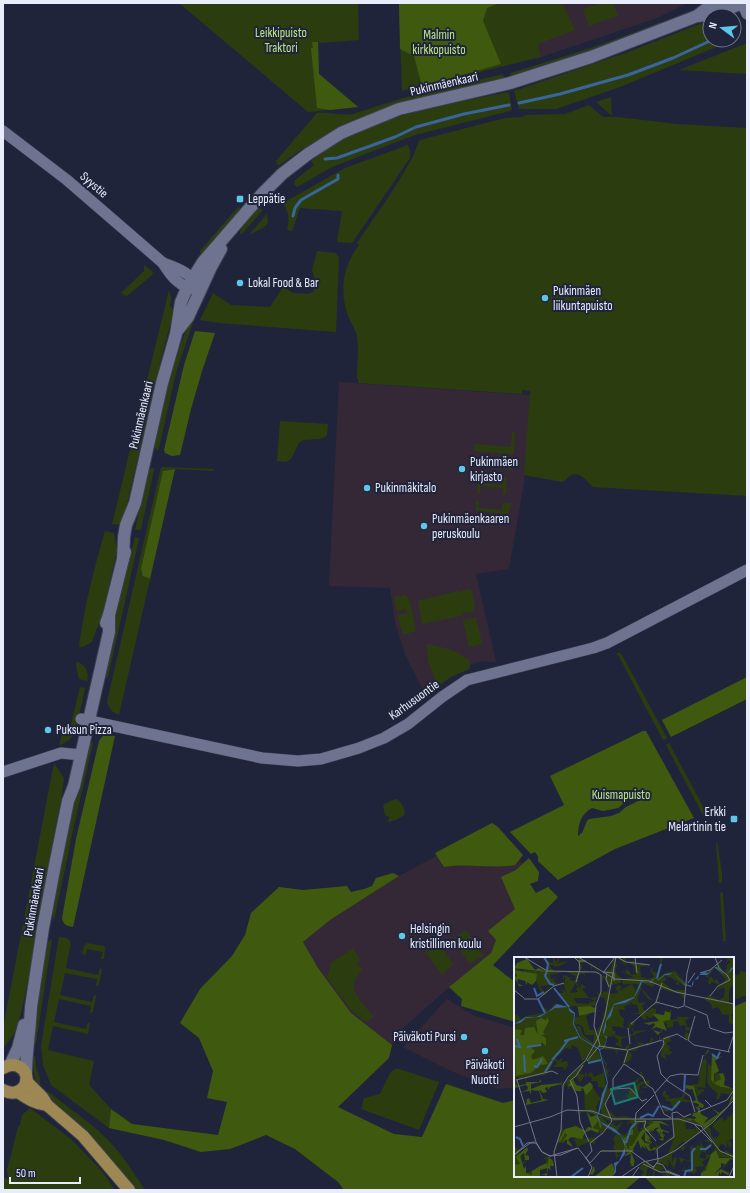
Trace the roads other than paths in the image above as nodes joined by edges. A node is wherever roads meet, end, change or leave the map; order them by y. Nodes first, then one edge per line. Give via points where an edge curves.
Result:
1 (718, 3) edge
2 (742, 3) edge
3 (747, 14) edge
4 (697, 16) junction
5 (3, 131) edge
6 (229, 233) junction
7 (190, 283) junction
8 (200, 289) junction
9 (176, 334) junction
10 (747, 570) edge
11 (86, 720) junction
12 (78, 755) junction
13 (3, 772) edge
14 (31, 1007) junction
15 (5, 1066) edge
16 (26, 1078) junction
17 (3, 1090) edge
18 (18, 1092) junction
19 (47, 1105) junction
20 (129, 1190) edge

1 - 4 main road, Pukinmäenkaari
2 - 3 street
2 - 4 main road, Pukinmäenkaari via 714,14
4 - 6 main road, Pukinmäenkaari via 583,60 510,83 399,109 355,127 319,147 282,174
5 - 7 street, Syystie via 66,180 163,263 177,268
6 - 7 main road, Pukinmäenkaari via 203,262
6 - 8 main road, Pukinmäenkaari
7 - 8 street
7 - 9 main road, Pukinmäenkaari via 181,302
8 - 9 main road, Pukinmäenkaari via 188,316
9 - 11 main road, Pukinmäenkaari via 162,383 135,503 132,533 109,615 109,632
10 - 11 street, Karhusuontie via 607,643 467,680 408,724 384,738 321,759 298,761 262,758
11 - 12 main road, Pukinmäenkaari
12 - 13 street via 61,753
12 - 14 main road, Pukinmäenkaari via 74,786 68,801 47,904
14 - 15 main road, Pukinmäenkaari via 18,1048
14 - 16 main road, Pukinmäenkaari
15 - 16 main road, Pukinmäenkaari via 20,1067
16 - 18 main road
16 - 19 main road, Pukinmäenkaari
17 - 18 main road, Pukinmäenkaari via 8,1093
18 - 19 main road, Pukinmäenkaari via 33,1102
19 - 20 main road, Pukinmäenkaari via 83,1136

